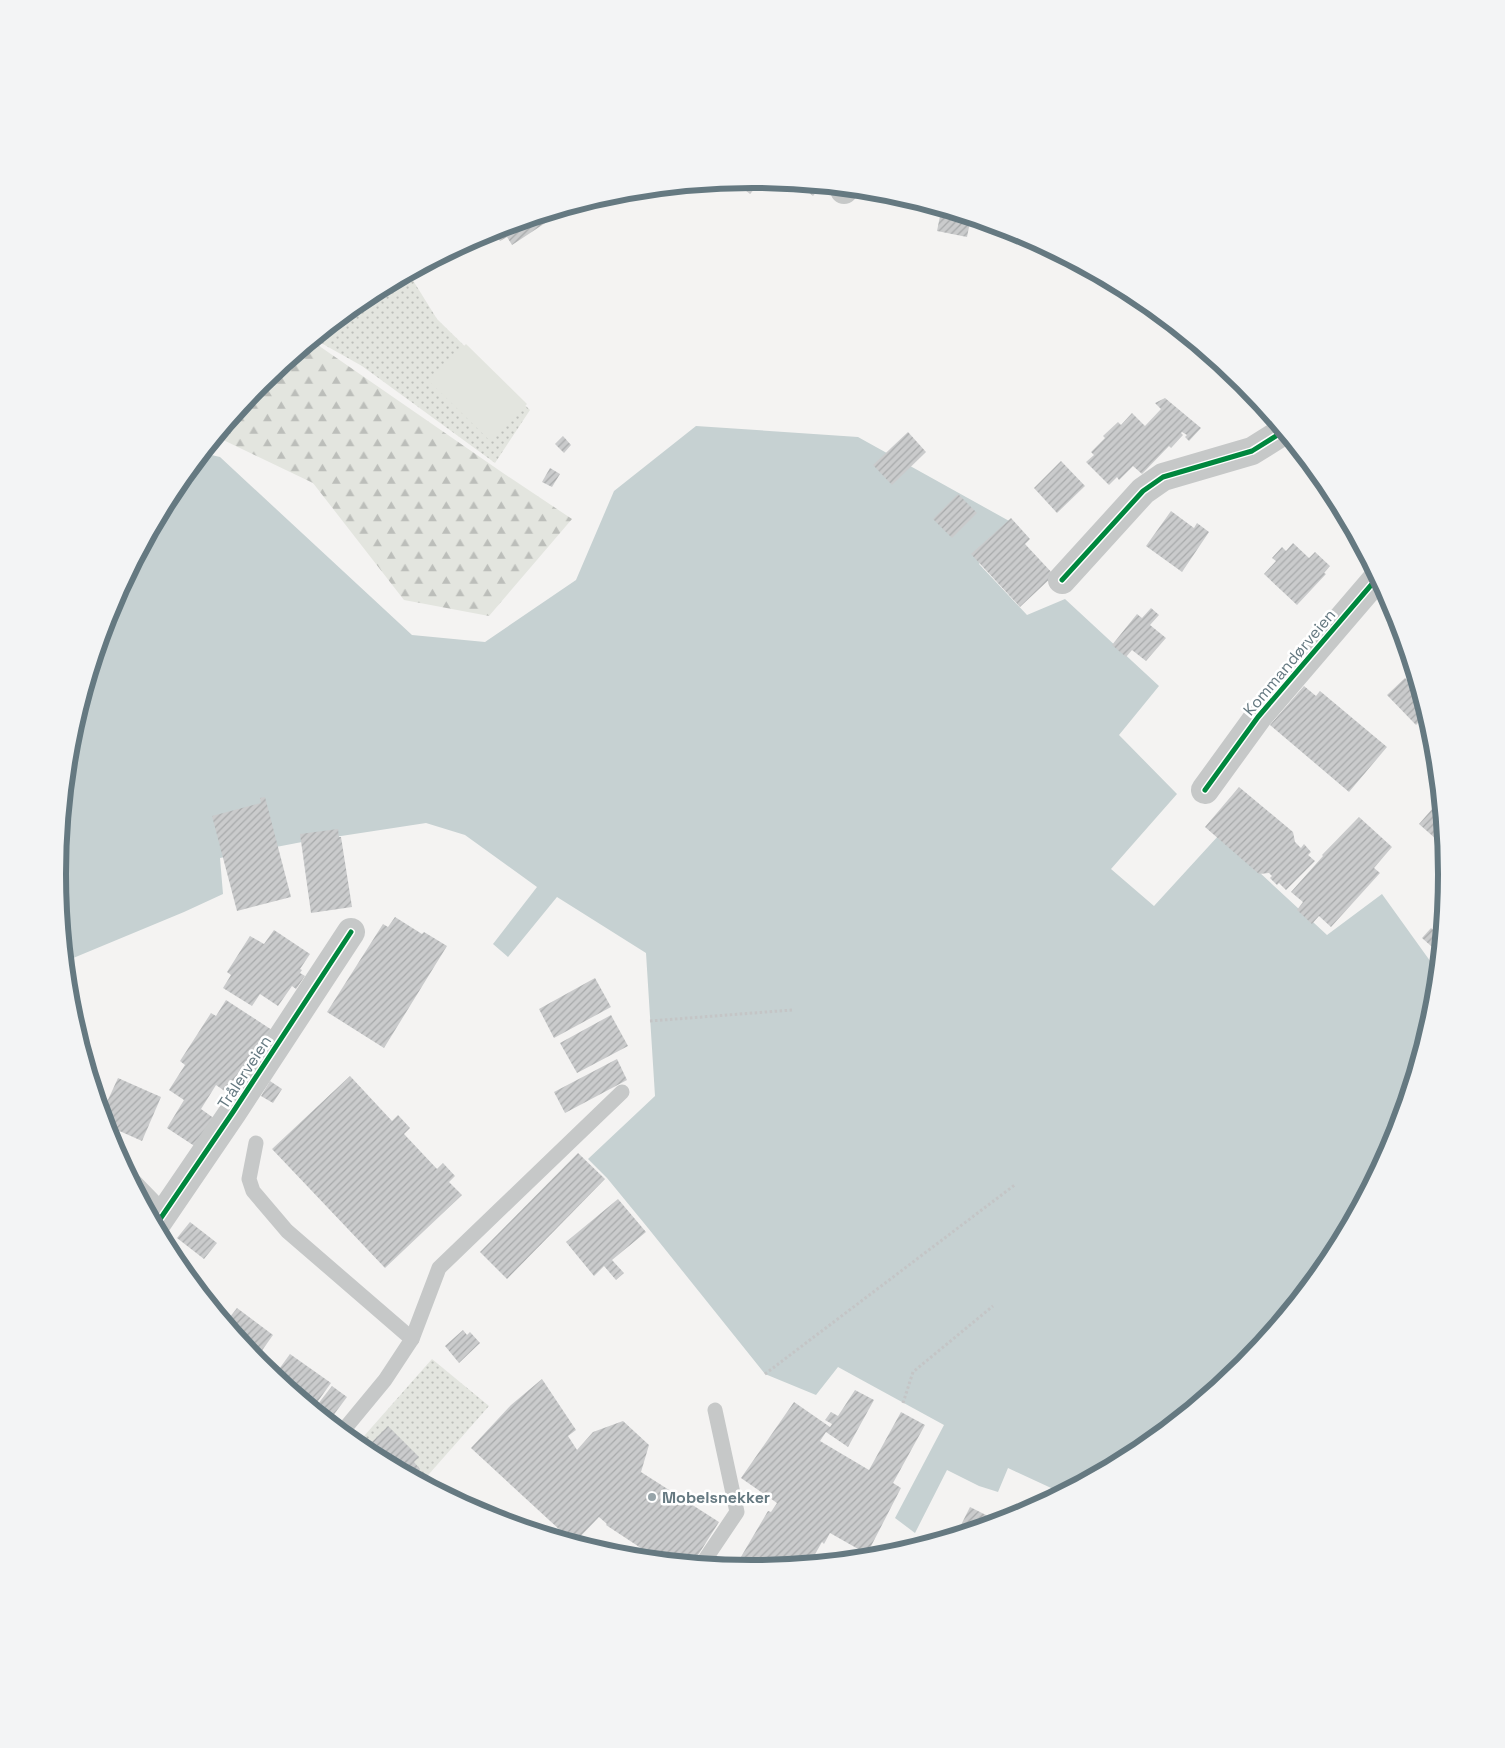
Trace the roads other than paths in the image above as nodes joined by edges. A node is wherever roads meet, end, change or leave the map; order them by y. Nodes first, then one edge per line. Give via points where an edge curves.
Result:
1 (1279, 434) edge
2 (1062, 580) dead end
3 (1374, 582) edge
4 (1205, 790) dead end
5 (351, 932) dead end
6 (622, 1092) dead end
7 (256, 1143) dead end
8 (160, 1219) edge
9 (412, 1339) junction
10 (715, 1410) dead end
11 (346, 1427) edge
12 (706, 1559) edge

1 - 2 street via 1252,451 1162,477 1143,491
3 - 4 street, Kommandørveien via 1258,717
5 - 8 street, Trålerveien
6 - 9 lane via 439,1268
7 - 9 lane via 249,1179 253,1192 287,1231
9 - 11 lane via 385,1380
10 - 12 lane via 737,1512

